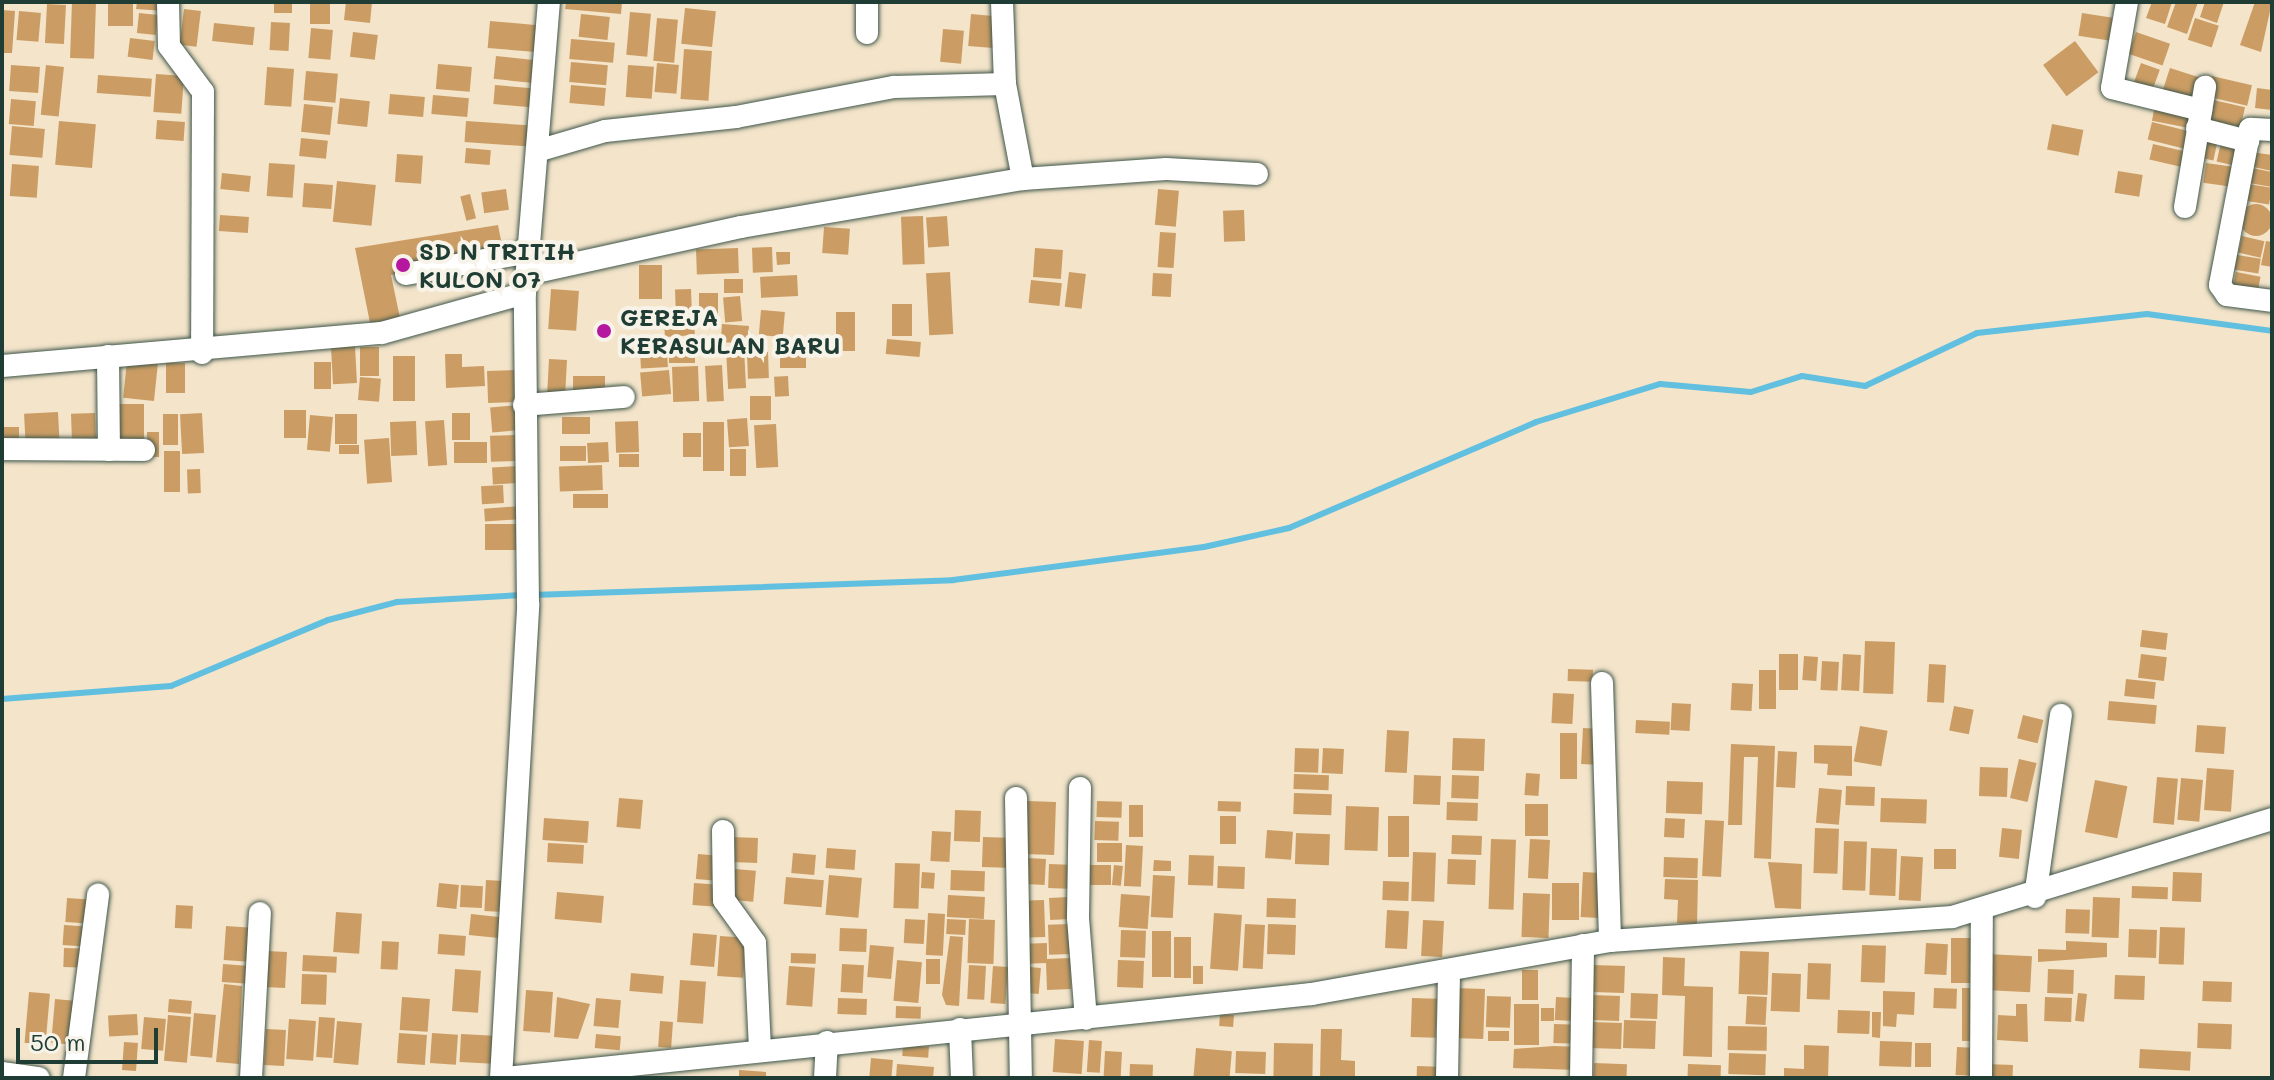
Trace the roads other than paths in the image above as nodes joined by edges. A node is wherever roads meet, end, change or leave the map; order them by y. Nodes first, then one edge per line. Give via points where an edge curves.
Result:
1 (168, 2) edge
2 (549, 2) edge
3 (867, 2) edge
4 (1002, 2) edge
5 (2127, 2) edge
6 (867, 33) dead end
7 (1005, 84) junction
8 (2205, 87) dead end
9 (2199, 119) junction
10 (2272, 130) edge
11 (2248, 141) junction
12 (537, 151) junction
13 (1257, 174) dead end
14 (1023, 179) junction
15 (2185, 207) dead end
16 (527, 273) junction
17 (406, 274) dead end
18 (2272, 301) edge
19 (202, 353) junction
20 (108, 356) junction
21 (2, 366) edge
22 (624, 397) dead end
23 (524, 405) junction
24 (2, 449) edge
25 (109, 450) junction
26 (144, 450) dead end
27 (1602, 683) dead end
28 (2061, 715) dead end
29 (1080, 788) dead end
30 (1016, 798) dead end
31 (2272, 819) edge
32 (723, 831) dead end
33 (98, 895) dead end
34 (2035, 897) junction
35 (1982, 912) junction
36 (260, 913) dead end
37 (1610, 941) junction
38 (1583, 945) junction
39 (1449, 973) junction
40 (1086, 1019) junction
41 (1015, 1026) junction
42 (960, 1029) junction
43 (827, 1042) junction
44 (760, 1049) junction
45 (604, 1072) edge
46 (2, 1073) edge
47 (39, 1078) edge
48 (74, 1078) edge
49 (251, 1078) edge
50 (505, 1078) edge
51 (825, 1078) edge
52 (962, 1078) edge
53 (1021, 1078) edge
54 (1447, 1078) edge
55 (1581, 1078) edge
56 (1981, 1078) edge

1 - 19 street via 167,41 203,92
2 - 12 street
3 - 6 street
4 - 7 street
5 - 9 street via 2112,88
7 - 12 street via 894,87 736,117 605,131
7 - 14 street
8 - 9 street
9 - 11 street
9 - 15 street
10 - 11 street via 2253,127
11 - 18 street via 2220,285 2227,295
12 - 16 street
13 - 14 street via 1166,169
14 - 16 street via 741,227
16 - 17 street
16 - 19 street via 382,333
16 - 23 street
19 - 20 street
20 - 21 street
20 - 25 street
22 - 23 street
23 - 50 street via 528,593
24 - 25 street
25 - 26 street
27 - 37 street
28 - 34 street
29 - 40 street via 1078,918
30 - 41 street
31 - 34 street
32 - 44 street via 724,900 755,943
33 - 48 street
34 - 35 street
35 - 37 street
35 - 56 street
36 - 49 street
37 - 38 street
38 - 39 street
38 - 55 street
39 - 40 street
39 - 54 street
40 - 41 street
41 - 42 street
41 - 53 street
42 - 43 street
42 - 52 street
43 - 44 street
43 - 51 street
44 - 45 street
45 - 50 street
46 - 47 street

